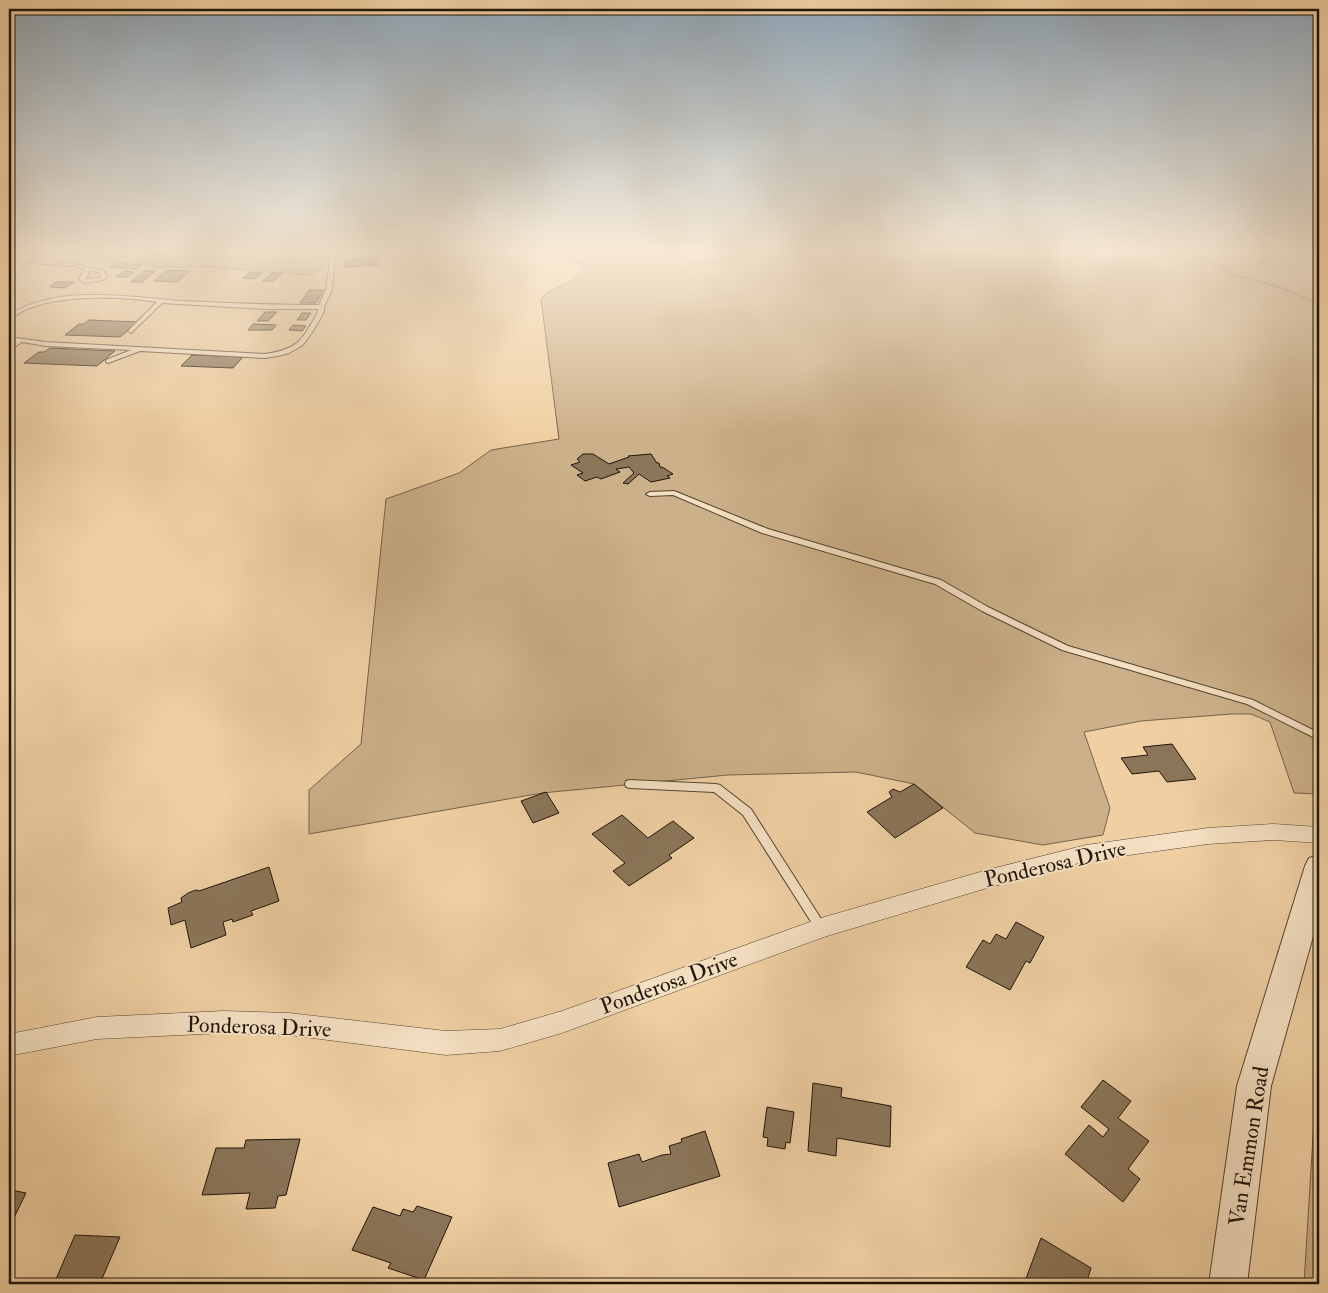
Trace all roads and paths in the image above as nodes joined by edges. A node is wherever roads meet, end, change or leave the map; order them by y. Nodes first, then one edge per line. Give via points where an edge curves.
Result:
1 (150, 312) edge
2 (321, 312) edge
3 (131, 331) dead end
4 (9, 339) edge
5 (20, 341) junction
6 (9, 349) edge
7 (142, 349) junction
8 (108, 361) dead end
9 (650, 494) dead end
10 (1319, 736) edge
11 (630, 784) dead end
12 (1319, 834) edge
13 (1319, 866) edge
14 (821, 928) junction
15 (9, 1045) edge
16 (1228, 1284) edge

1 - 3 lane
2 - 7 lane via 301,346 291,351 265,356
4 - 5 lane
5 - 6 lane
5 - 7 lane
7 - 8 lane
9 - 10 lane via 674,493 765,531 938,582 1065,648 1250,702
11 - 14 lane via 716,788 747,812
12 - 14 street, Ponderosa Drive via 1274,832 1208,836 1086,853
13 - 16 street, Van Emmon Road via 1254,1086
14 - 15 street, Ponderosa Drive via 562,1022 500,1040 446,1044 289,1024 224,1022 97,1028

